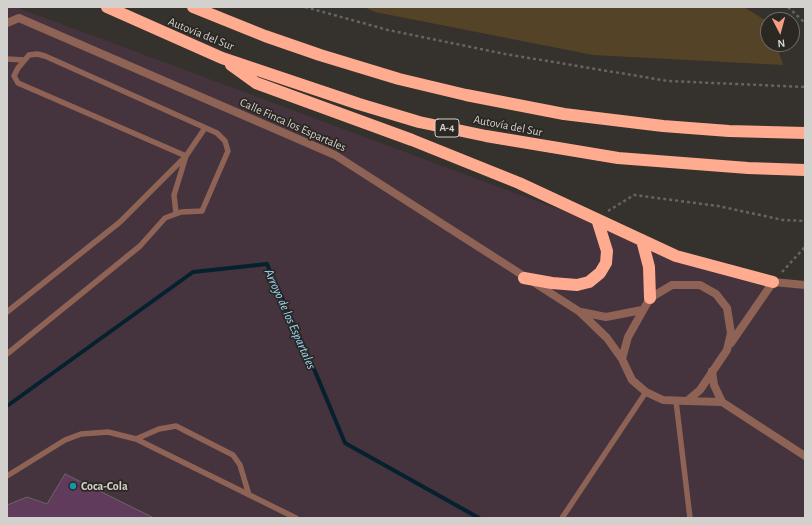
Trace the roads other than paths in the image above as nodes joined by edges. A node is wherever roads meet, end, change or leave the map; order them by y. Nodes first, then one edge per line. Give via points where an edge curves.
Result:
1 (107, 7) edge
2 (194, 7) edge
3 (208, 7) edge
4 (219, 18) junction
5 (7, 23) edge
6 (222, 58) junction
7 (7, 59) edge
8 (24, 60) junction
9 (205, 128) junction
10 (805, 133) edge
11 (186, 156) junction
12 (805, 170) edge
13 (176, 213) junction
14 (596, 219) junction
15 (642, 240) junction
16 (524, 278) junction
17 (773, 282) junction
18 (805, 285) edge
19 (650, 298) junction
20 (642, 310) junction
21 (7, 312) edge
22 (580, 312) junction
23 (727, 350) junction
24 (7, 354) edge
25 (622, 359) junction
26 (712, 371) junction
27 (646, 392) junction
28 (676, 401) junction
29 (687, 401) junction
30 (722, 402) junction
31 (136, 439) junction
32 (805, 456) edge
33 (7, 476) edge
34 (249, 495) junction
35 (296, 518) edge
36 (562, 518) edge
37 (690, 518) edge

1 - 6 highway, Autovía del Sur / A-4
2 - 4 highway, Autovía del Sur
3 - 4 highway
4 - 10 highway, Autovía del Sur via 320,55 399,79 466,95 564,114 663,126 730,132
5 - 16 street, Calle Finca los Espartales via 19,18 335,155
6 - 12 highway, Autovía del Sur / A-4 via 419,122 486,136 618,158
6 - 14 highway via 256,84 412,140 519,183
7 - 8 lane
8 - 9 lane via 29,55 45,56
8 - 11 lane via 14,76 18,83
9 - 11 lane
9 - 13 lane via 221,136 228,146 228,151 202,211
11 - 13 lane via 174,195
11 - 21 lane via 120,222
13 - 24 lane via 165,218 140,246
14 - 15 highway
14 - 16 highway via 607,251 606,263 600,273 589,282 577,285
15 - 17 highway via 676,256
15 - 19 highway via 649,267
16 - 22 street, Calle Finca los Espartales
17 - 18 street
17 - 23 street
19 - 20 street
19 - 23 street via 672,285 700,285 716,294 727,308 731,333
20 - 22 street, Calle Finca los Espartales via 606,317
20 - 25 street via 628,337
22 - 25 street, Calle Finca los Espartales via 607,338
23 - 26 street
25 - 27 street via 632,380
26 - 29 street via 700,390
26 - 30 street via 714,385
27 - 28 street via 663,400
27 - 36 lane
28 - 29 street
28 - 37 lane
29 - 30 street
30 - 32 street
31 - 33 lane via 108,432 81,434 65,440
31 - 34 lane
31 - 34 lane via 159,429 176,426 233,455 240,465
34 - 35 lane

